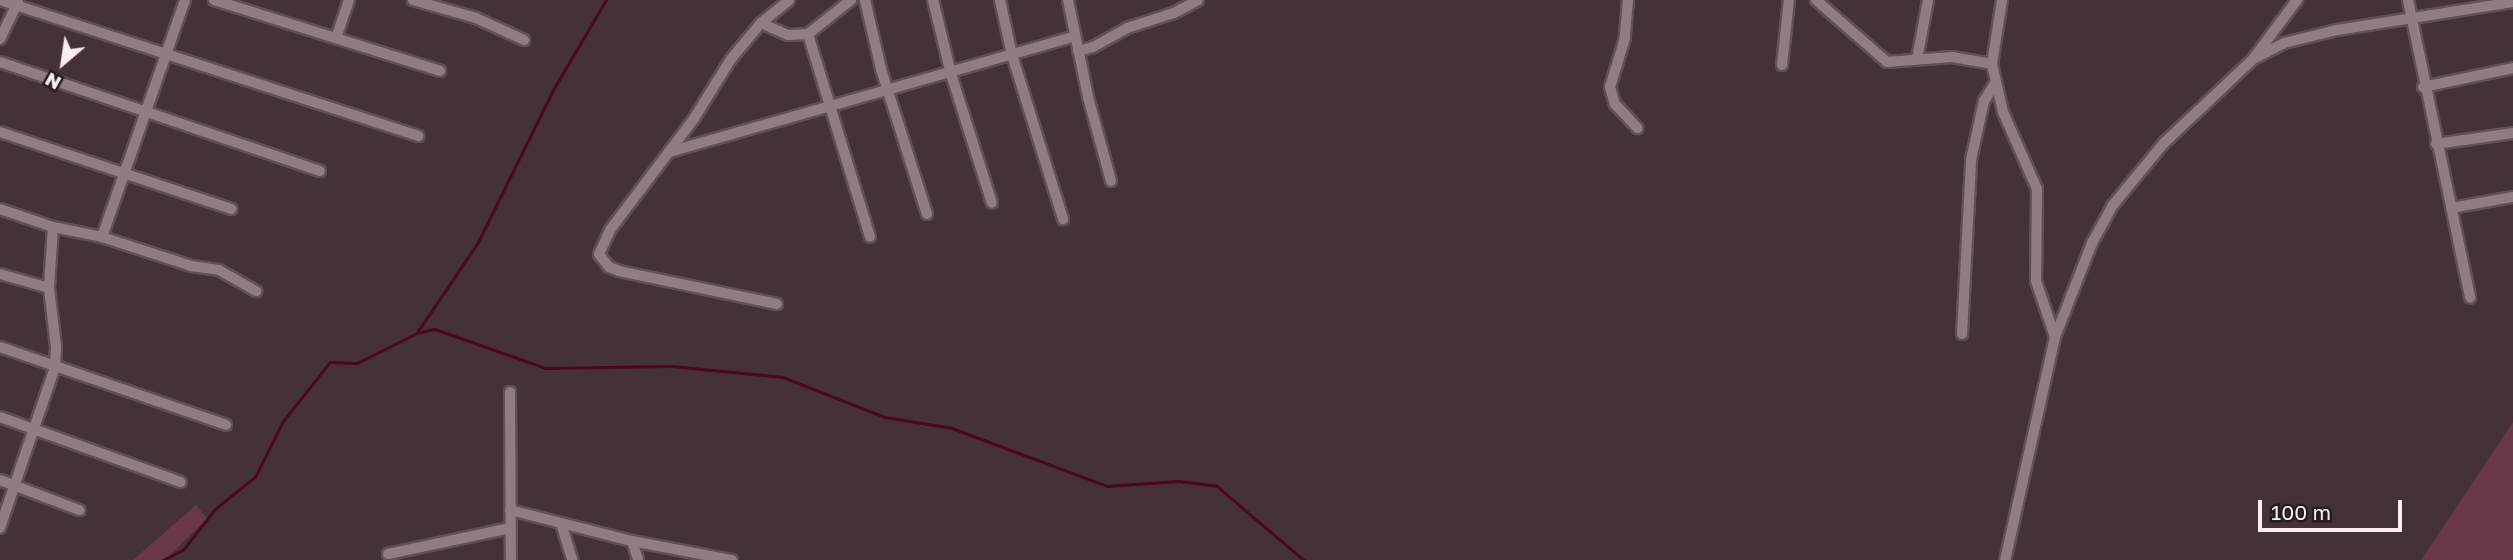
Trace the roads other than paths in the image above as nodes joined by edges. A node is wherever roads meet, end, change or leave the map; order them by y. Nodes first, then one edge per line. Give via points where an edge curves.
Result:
1 (0, 0) edge
2 (184, 0) edge
3 (214, 0) edge
4 (349, 0) edge
5 (413, 0) edge
6 (789, 0) edge
7 (851, 0) edge
8 (865, 0) edge
9 (933, 0) edge
10 (1000, 0) edge
11 (1068, 0) edge
12 (1198, 0) edge
13 (1628, 0) edge
14 (1789, 0) edge
15 (1816, 0) edge
16 (1928, 0) edge
17 (2002, 0) edge
18 (2408, 0) edge
19 (2294, 1) edge
20 (2513, 2) edge
21 (18, 3) edge
22 (2411, 18) junction
23 (761, 23) junction
24 (808, 34) junction
25 (1074, 37) junction
26 (336, 38) junction
27 (0, 39) edge
28 (524, 40) dead end
29 (1078, 51) junction
30 (166, 52) junction
31 (1012, 55) junction
32 (1917, 58) junction
33 (2253, 59) junction
34 (0, 62) edge
35 (1992, 64) junction
36 (1782, 65) dead end
37 (2513, 68) edge
38 (440, 71) dead end
39 (951, 74) junction
40 (1996, 82) junction
41 (2423, 87) junction
42 (888, 92) junction
43 (832, 108) junction
44 (145, 111) junction
45 (1637, 128) dead end
46 (0, 132) edge
47 (2513, 133) edge
48 (418, 136) dead end
49 (2436, 144) junction
50 (669, 152) junction
51 (320, 171) dead end
52 (124, 173) junction
53 (1111, 181) dead end
54 (2513, 197) edge
55 (992, 203) dead end
56 (2451, 208) junction
57 (0, 209) edge
58 (232, 209) dead end
59 (927, 214) dead end
60 (1063, 219) dead end
61 (53, 227) junction
62 (102, 237) junction
63 (870, 237) dead end
64 (0, 274) edge
65 (49, 288) junction
66 (256, 291) dead end
67 (2470, 298) dead end
68 (777, 304) dead end
69 (1962, 334) dead end
70 (2055, 337) junction
71 (0, 347) edge
72 (55, 367) junction
73 (510, 392) dead end
74 (0, 417) edge
75 (226, 425) dead end
76 (33, 429) junction
77 (0, 480) edge
78 (181, 482) dead end
79 (13, 485) junction
80 (79, 510) dead end
81 (510, 510) junction
82 (561, 523) junction
83 (0, 528) edge
84 (510, 528) junction
85 (632, 541) junction
86 (388, 554) dead end
87 (511, 560) edge
88 (572, 560) edge
89 (638, 560) edge
90 (732, 560) edge
91 (2005, 560) edge

1 - 21 street
2 - 30 street
3 - 26 street
4 - 26 street
5 - 28 street via 476,18
6 - 23 street
7 - 24 street
8 - 42 street
9 - 39 street
10 - 31 street
11 - 25 street
12 - 29 street
13 - 45 street via 1625,38 1610,95
14 - 36 street
15 - 32 street via 1887,62
16 - 32 street
17 - 35 street
18 - 22 street
19 - 33 street
20 - 22 street
21 - 27 street
21 - 30 street
22 - 33 street via 2284,43
22 - 41 street
23 - 24 street via 788,35
23 - 50 street via 731,59
24 - 43 street
25 - 29 street
25 - 31 street
26 - 38 street
29 - 53 street
30 - 44 street
30 - 48 street
31 - 39 street
31 - 60 street
32 - 35 street via 1952,57
33 - 70 street via 2164,143 2113,205 2092,243
34 - 44 street
35 - 40 street
37 - 41 street
39 - 42 street
39 - 55 street
40 - 69 street via 1984,101 1971,160
40 - 70 street via 2012,136 2037,189 2036,281
41 - 49 street
42 - 43 street
42 - 59 street
43 - 50 street
43 - 63 street
44 - 51 street
44 - 52 street
46 - 52 street
47 - 49 street
49 - 56 street
50 - 68 street via 610,230 600,248 601,259 619,271
52 - 58 street
52 - 62 street
54 - 56 street
56 - 67 street
57 - 61 street
61 - 62 street
61 - 65 street
62 - 66 street via 191,266 219,270
64 - 65 street
65 - 72 street
70 - 91 street
71 - 72 street
72 - 75 street
72 - 76 street
73 - 81 street
74 - 76 street
76 - 78 street
76 - 79 street
77 - 79 street
79 - 80 street
79 - 83 street
81 - 82 street
81 - 84 street
82 - 85 street
82 - 88 street
84 - 86 street
84 - 87 street
85 - 89 street
85 - 90 street

